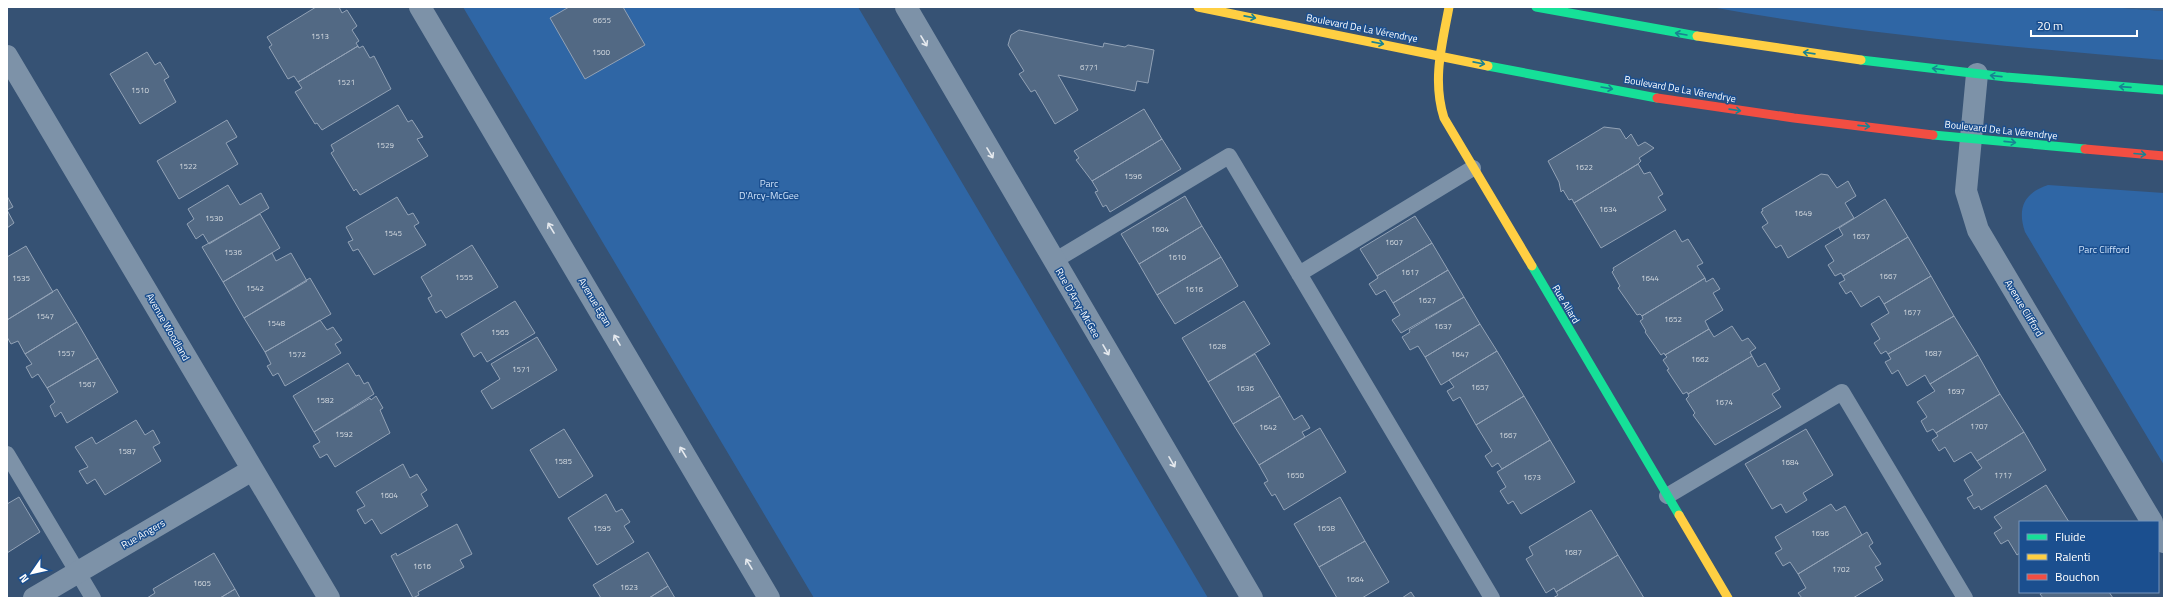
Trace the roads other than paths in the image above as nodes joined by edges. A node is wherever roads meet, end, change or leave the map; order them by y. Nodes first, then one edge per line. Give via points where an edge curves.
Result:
1 (420, 7) edge
2 (906, 7) edge
3 (1198, 7) edge
4 (1449, 7) edge
5 (1536, 7) edge
6 (1441, 55) junction
7 (7, 56) edge
8 (1977, 74) junction
9 (2164, 90) edge
10 (1971, 138) junction
11 (2164, 156) edge
12 (1473, 168) junction
13 (1054, 261) junction
14 (1299, 274) junction
15 (7, 454) edge
16 (252, 470) junction
17 (1667, 496) junction
18 (2151, 521) edge
19 (78, 572) junction
20 (34, 598) edge
21 (93, 598) edge
22 (329, 598) edge
23 (769, 598) edge
24 (1252, 598) edge
25 (1492, 598) edge
26 (1728, 598) edge
27 (1965, 598) edge

23 -> 1 street, Avenue Egan
2 -> 13 street, Rue D'Arcy-McGee
3 -> 6 main road, Boulevard De La Vérendrye
4 - 6 main road, Rue Allard
8 -> 5 main road via 1765,47 1631,26
6 -> 10 main road, Boulevard De La Vérendrye via 1729,109
6 - 12 main road, Rue Allard via 1437,84 1438,100 1444,118
7 - 16 street, Avenue Woodland
9 -> 8 main road
8 - 10 street, Avenue Clifford
10 -> 11 main road, Boulevard De La Vérendrye
10 - 18 street, Avenue Clifford via 1966,191 1978,230
12 - 14 lane
12 - 17 main road, Rue Allard
13 - 14 lane via 1229,156
13 -> 24 street, Rue D'Arcy-McGee
14 - 25 lane
15 - 19 lane
16 - 19 street, Rue Angers
16 - 22 street, Avenue Woodland
17 - 26 main road, Rue Allard
17 - 27 lane via 1842,392
19 - 20 street, Rue Angers
19 - 21 lane

